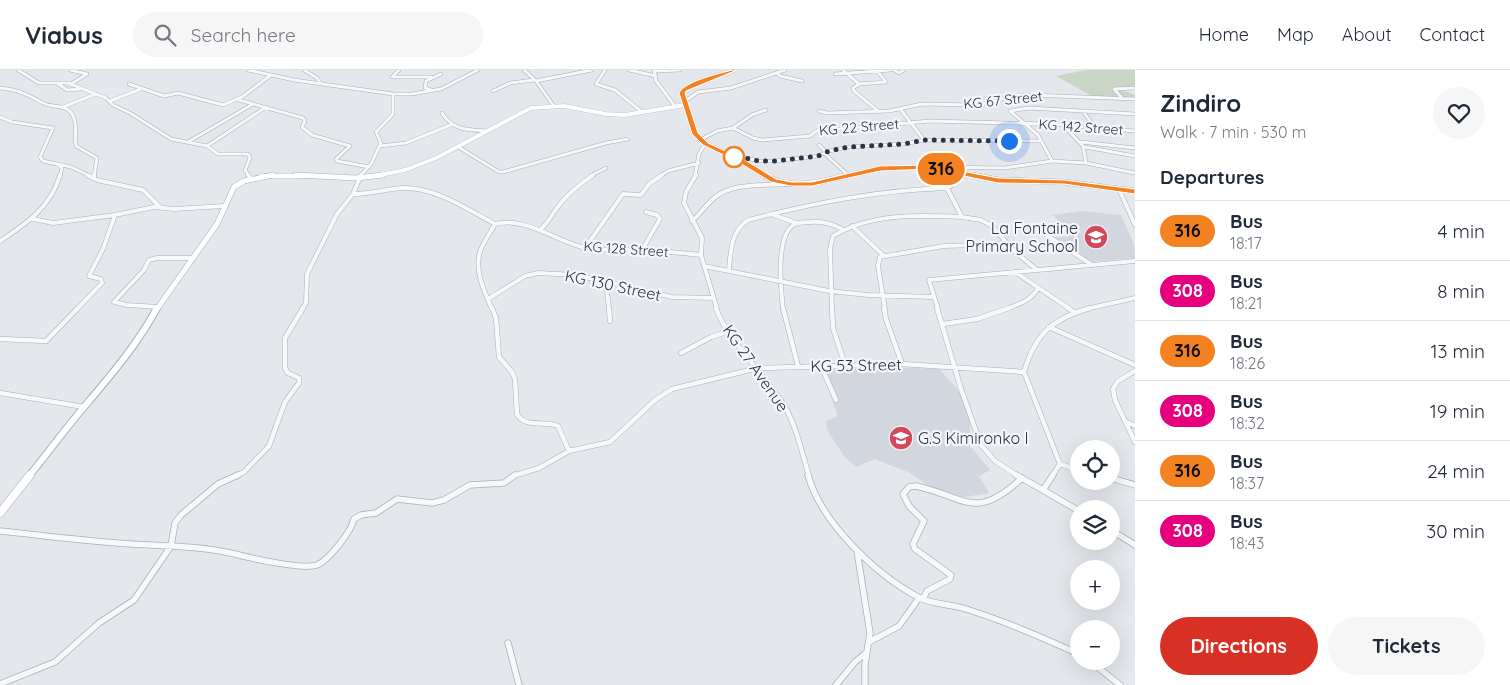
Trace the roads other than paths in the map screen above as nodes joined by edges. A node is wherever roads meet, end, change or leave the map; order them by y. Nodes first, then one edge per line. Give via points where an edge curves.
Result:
1 (18, 70) edge
2 (70, 70) edge
3 (248, 70) edge
4 (304, 70) edge
5 (399, 70) edge
6 (478, 70) edge
7 (524, 70) edge
8 (592, 70) edge
9 (604, 70) edge
10 (629, 70) edge
11 (654, 70) edge
12 (680, 70) edge
13 (734, 70) edge
14 (785, 70) edge
15 (892, 70) edge
16 (904, 70) edge
17 (844, 72) edge
18 (878, 72) junction
19 (777, 73) junction
20 (441, 74) dead end
21 (835, 74) dead end
22 (270, 75) junction
23 (656, 76) junction
24 (433, 77) junction
25 (535, 80) junction
26 (802, 82) dead end
27 (57, 83) junction
28 (71, 84) junction
29 (129, 84) dead end
30 (321, 84) junction
31 (859, 84) junction
32 (0, 88) edge
33 (1135, 88) edge
34 (81, 89) junction
35 (141, 89) junction
36 (442, 89) junction
37 (493, 90) dead end
38 (96, 94) junction
39 (393, 94) junction
40 (1122, 98) junction
41 (1135, 99) edge
42 (239, 100) junction
43 (110, 102) junction
44 (685, 103) junction
45 (253, 104) junction
46 (553, 105) junction
47 (675, 106) junction
48 (63, 107) junction
49 (267, 107) junction
50 (766, 110) dead end
51 (901, 110) junction
52 (819, 111) dead end
53 (642, 112) junction
54 (878, 112) junction
55 (1083, 112) junction
56 (442, 113) dead end
57 (1135, 114) edge
58 (0, 116) edge
59 (912, 122) junction
60 (453, 124) junction
61 (1026, 124) junction
62 (1063, 125) junction
63 (733, 128) junction
64 (1095, 128) junction
65 (489, 130) junction
66 (1135, 132) edge
67 (628, 139) dead end
68 (700, 140) junction
69 (924, 140) junction
70 (1041, 141) junction
71 (188, 142) junction
72 (1081, 142) junction
73 (705, 144) junction
74 (819, 145) dead end
75 (207, 146) junction
76 (380, 146) junction
77 (1085, 147) junction
78 (460, 148) junction
79 (1135, 148) edge
80 (825, 152) junction
81 (728, 154) junction
82 (1135, 156) edge
83 (1052, 161) junction
84 (1086, 162) junction
85 (699, 163) junction
86 (57, 164) junction
87 (369, 167) junction
88 (930, 167) junction
89 (606, 168) dead end
90 (951, 171) junction
91 (1135, 173) edge
92 (849, 176) junction
93 (94, 178) junction
94 (359, 178) junction
95 (250, 179) junction
96 (791, 184) junction
97 (947, 188) junction
98 (1120, 189) junction
99 (1135, 191) edge
100 (353, 194) junction
101 (224, 206) junction
102 (160, 207) junction
103 (646, 212) dead end
104 (770, 214) junction
105 (115, 215) junction
106 (962, 217) junction
107 (33, 218) junction
108 (692, 221) junction
109 (796, 223) junction
110 (495, 224) junction
111 (1135, 225) edge
112 (852, 226) junction
113 (540, 230) junction
114 (844, 230) junction
115 (1045, 234) dead end
116 (0, 242) edge
117 (1007, 244) junction
118 (585, 248) junction
119 (642, 250) junction
120 (701, 255) junction
121 (883, 256) junction
122 (194, 258) junction
123 (1135, 261) edge
124 (1092, 265) junction
125 (704, 266) junction
126 (729, 270) junction
127 (1037, 270) junction
128 (1015, 272) junction
129 (780, 282) junction
130 (610, 284) junction
131 (1038, 288) junction
132 (830, 291) junction
133 (882, 295) junction
134 (933, 296) junction
135 (714, 298) junction
136 (1135, 298) edge
137 (488, 299) junction
138 (158, 307) junction
139 (1075, 313) junction
140 (610, 320) dead end
141 (943, 324) junction
142 (1049, 328) junction
143 (730, 331) junction
144 (0, 339) edge
145 (682, 353) dead end
146 (902, 364) junction
147 (845, 365) junction
148 (1135, 365) edge
149 (798, 366) junction
150 (821, 366) junction
151 (954, 367) junction
152 (758, 368) junction
153 (1135, 371) edge
154 (1024, 372) junction
155 (0, 393) edge
156 (836, 400) dead end
157 (84, 407) junction
158 (1125, 421) junction
159 (1135, 426) edge
160 (1135, 442) edge
161 (569, 451) junction
162 (1060, 464) junction
163 (1070, 467) edge
164 (1022, 478) junction
165 (1120, 480) edge
166 (1135, 484) edge
167 (1044, 490) junction
168 (1070, 506) edge
169 (0, 513) edge
170 (0, 531) edge
171 (1120, 536) edge
172 (1135, 545) edge
173 (171, 546) junction
174 (857, 551) junction
175 (921, 598) junction
176 (869, 642) junction
177 (508, 643) dead end
178 (1070, 650) edge
179 (867, 652) junction
180 (1103, 670) edge
181 (1, 684) edge
182 (519, 685) edge
183 (836, 685) edge
184 (865, 685) edge
185 (1120, 685) edge

1 - 27 street via 39,83
2 - 28 street via 87,74
3 - 22 street
4 - 30 street
5 - 24 street via 392,77
6 - 36 street
7 - 25 street
8 - 25 street
9 - 53 street via 596,84 615,90
10 - 23 street
11 - 12 street
11 - 23 street
13 - 44 main road via 687,87 682,93
14 - 19 street
15 - 16 street via 899,73
15 - 18 street
17 - 18 street
17 - 21 street
17 - 31 street
18 - 31 street via 886,82
19 - 26 street
19 - 44 street via 732,88 698,92
20 - 24 street
22 - 30 street
22 - 42 street
23 - 47 street via 656,81
24 - 36 street via 426,81 425,88
25 - 37 street via 510,83
25 - 46 street
27 - 28 street
27 - 34 street via 60,89 69,92
28 - 34 street
29 - 35 street
30 - 39 street
31 - 54 street via 853,88 854,91
32 - 48 street via 18,90 39,98 43,103
33 - 40 street via 1114,89
34 - 38 street
35 - 42 street via 164,96 178,92 223,104
35 - 43 street
36 - 39 street
38 - 43 street
38 - 48 street
39 - 76 street via 393,114 376,132
40 - 41 street, KG 67 Street
40 - 51 street, KG 67 Street via 1031,95 980,104 922,104
42 - 45 street
43 - 71 street via 164,135 178,142
44 - 47 main road
44 - 68 main road
45 - 49 street
45 - 71 street
46 - 53 main road via 619,115
46 - 65 main road via 523,111
47 - 53 main road
48 - 93 street via 73,115 77,126 76,146 97,158
49 - 75 street
49 - 87 street via 303,118 302,127 312,135 350,146 337,161
50 - 63 street
51 - 54 street, KG 67 Street
51 - 59 street
52 - 54 street, KG 67 Street
55 - 57 street
55 - 61 street via 1029,108 1010,112
55 - 64 street
56 - 60 street
58 - 86 street via 11,123 53,128 40,157 46,163
59 - 61 street, KG 22 Street
59 - 63 street, KG 22 Street via 767,139 755,139
59 - 69 street
60 - 65 street via 469,130
60 - 76 street via 406,143
61 - 62 street, KG 142 Street
61 - 70 street
62 - 64 street, KG 142 Street
62 - 72 street
63 - 68 street via 717,131
64 - 66 street, KG 142 Street
65 - 78 main road
67 - 78 street via 503,172
68 - 73 main road
69 - 70 street
69 - 80 street
70 - 83 street
71 - 75 street
72 - 77 street
72 - 79 street
73 - 81 main road
73 - 85 street, KG 27 Avenue via 699,154
74 - 80 street
75 - 95 street via 218,154 248,154 250,158 245,170
76 - 87 street
77 - 82 street
77 - 84 street
78 - 94 main road via 415,168
80 - 81 street via 818,156 775,161
80 - 92 street
81 - 96 main road via 766,177
83 - 84 street
83 - 88 street via 1005,168
84 - 91 street
85 - 108 street, KG 27 Avenue via 684,200 684,208
85 - 118 street via 668,171 649,184 642,195 623,194
86 - 93 street
86 - 107 street via 62,168 50,200
87 - 94 street
88 - 90 main road
88 - 92 main road via 880,168
89 - 113 street via 584,180
90 - 97 street via 952,185
90 - 98 main road via 1005,181 1064,182
92 - 96 main road via 825,182
93 - 102 street via 143,190
94 - 95 main road via 288,175
94 - 100 street
95 - 101 main road via 238,182
96 - 108 street via 728,191 715,198
97 - 104 street via 877,192
97 - 106 street
98 - 99 main road
98 - 111 street
100 - 110 street, KG 128 Street via 402,188 421,190 448,199
100 - 173 street via 340,209 309,270 306,300 285,338 285,368 299,378 299,383 284,402 269,446 244,472 218,484 181,515 175,523
101 - 102 street via 174,210
101 - 122 main road via 217,224
102 - 105 street
103 - 119 street via 660,219
104 - 109 street
104 - 126 street via 748,220 737,228
105 - 107 street via 53,223
105 - 144 street via 89,276 101,279 102,283 92,294 46,341
106 - 112 street via 904,216
106 - 117 street via 981,220 992,226
107 - 116 street
108 - 120 street, KG 27 Avenue via 702,238
109 - 114 street via 827,221
109 - 129 street via 787,232 784,243
110 - 113 street, KG 128 Street via 509,222
110 - 137 street via 478,262
112 - 114 street
112 - 121 street
113 - 118 street, KG 128 Street via 558,240
114 - 132 street via 831,240
115 - 124 street
117 - 121 street via 961,244
117 - 127 street
118 - 119 street, KG 128 Street
119 - 120 street, KG 128 Street
120 - 125 street, KG 27 Avenue
121 - 133 street via 878,266
122 - 138 main road
122 - 138 street via 149,260 144,270 114,302
123 - 124 street
124 - 127 street
125 - 126 street
125 - 135 street, KG 27 Avenue
126 - 129 street
127 - 128 street
128 - 131 street
128 - 134 street via 931,280 928,282
129 - 132 street
129 - 149 street via 785,325
130 - 135 street, KG 130 Street via 672,297
130 - 137 street, KG 130 Street via 576,275 533,274 520,278
130 - 140 street via 607,291
131 - 139 street
131 - 141 street via 1029,300 990,316 973,322
132 - 133 street
132 - 147 street via 834,328
133 - 134 street
133 - 146 street via 886,319
134 - 141 street
135 - 143 street, KG 27 Avenue via 717,311
136 - 139 street
137 - 161 street via 496,318 499,357 515,377 516,414 527,424 543,422 558,426
138 - 157 main road via 128,355
139 - 142 street
141 - 151 street
142 - 148 street
142 - 154 street via 1036,342
143 - 145 street
143 - 152 street, KG 27 Avenue
146 - 147 street, KG 53 Street
146 - 151 street, KG 53 Street
147 - 150 street, KG 53 Street
149 - 150 street, KG 53 Street
149 - 152 street, KG 53 Street
150 - 156 street
151 - 154 street, KG 53 Street
151 - 164 street via 981,445 995,461
152 - 161 street, KG 53 Street via 672,389 655,400 610,442
152 - 174 street, KG 27 Avenue via 793,422 813,492
153 - 158 street via 1118,381 1113,389
154 - 162 street
155 - 157 street
157 - 169 main road
158 - 159 street
158 - 160 street
161 - 173 street, KG 53 Street via 504,482 470,485 432,503 397,500 376,513 361,515 354,519 352,528 326,559 312,566 257,561 233,554
162 - 163 street
162 - 167 street
164 - 167 street
164 - 175 street via 1001,495 979,504 944,497 917,485 904,491 902,494 907,503 924,521 913,544 915,549 951,575 950,579 927,590
165 - 166 street
167 - 168 street
170 - 173 street, KG 53 Street
171 - 172 street
173 - 181 street via 128,604 99,623 55,662
174 - 175 street, KG 27 Avenue
174 - 176 street
175 - 176 street via 899,626
175 - 178 street, KG 27 Avenue via 967,609
176 - 179 street
177 - 182 street
179 - 183 street
179 - 184 street
180 - 185 street

